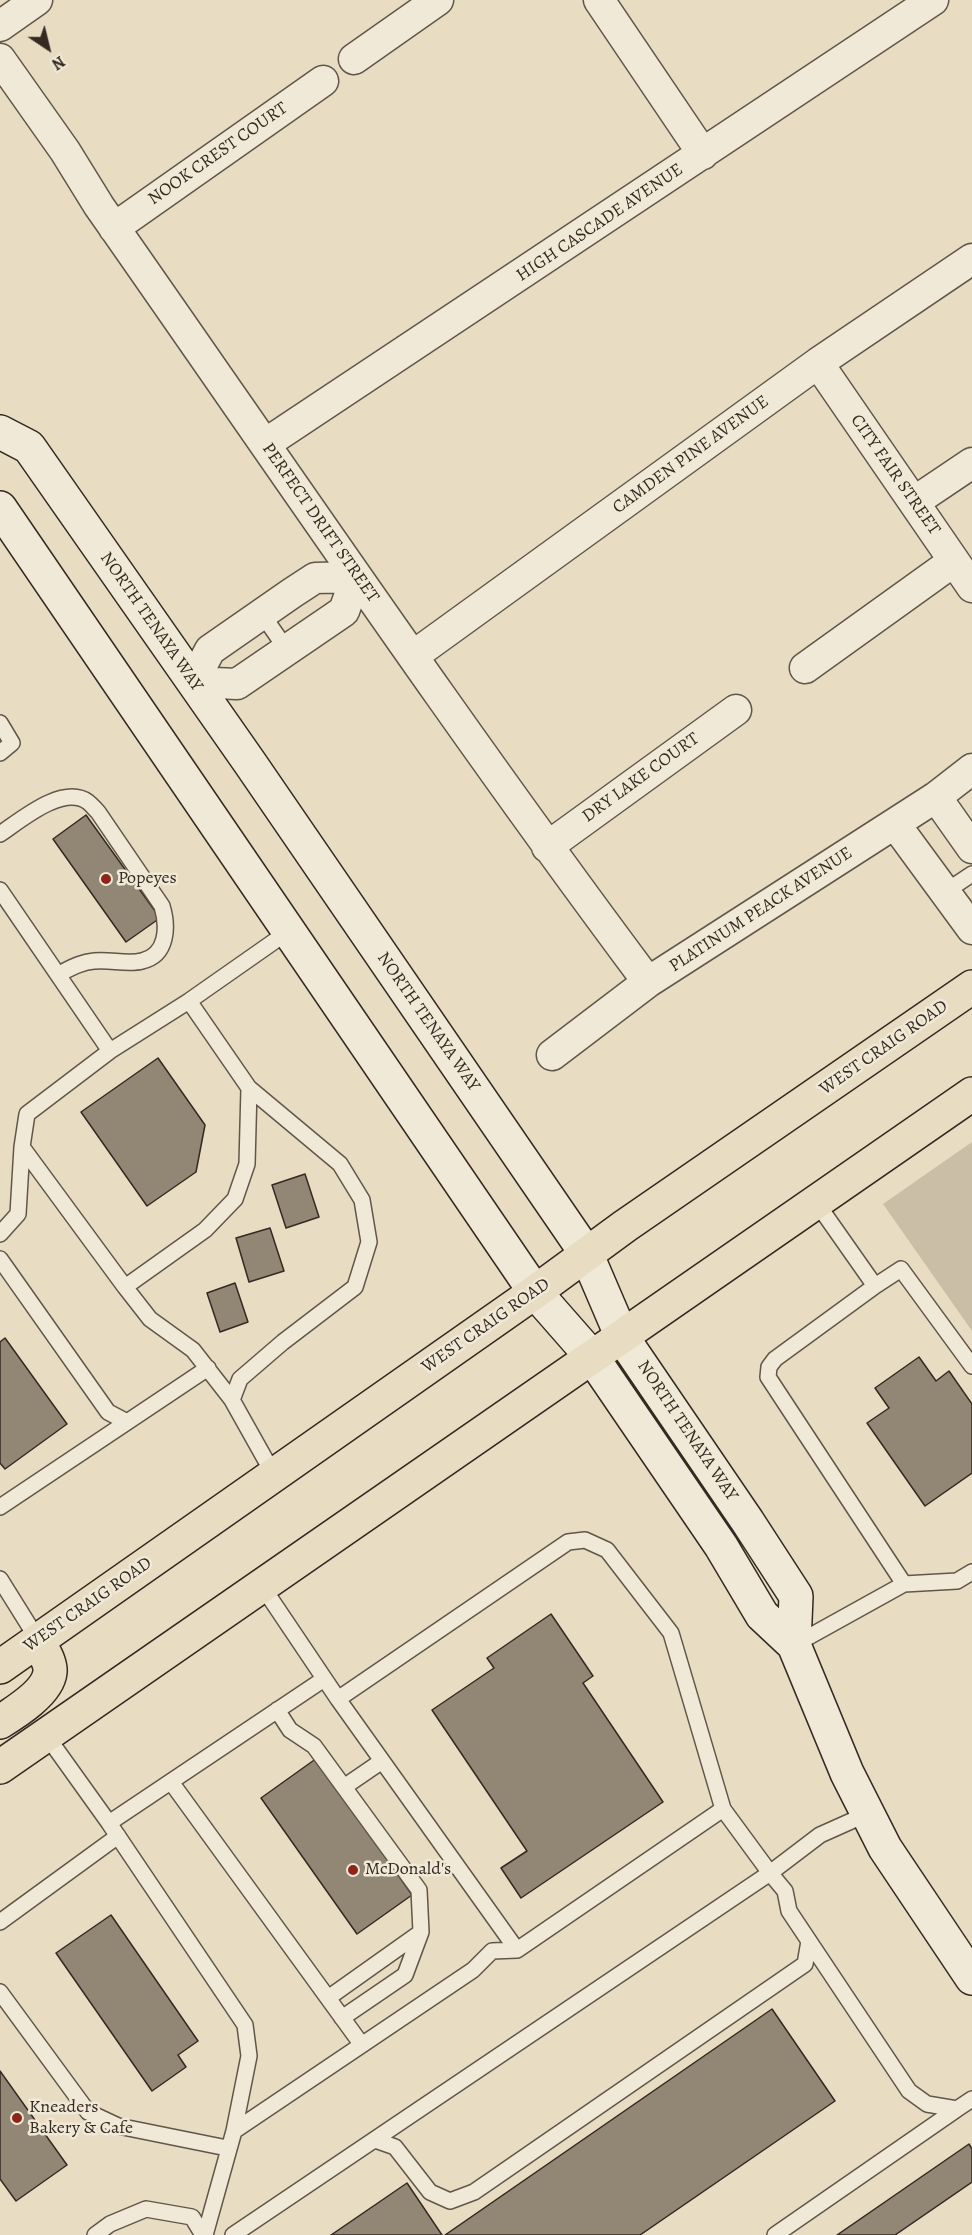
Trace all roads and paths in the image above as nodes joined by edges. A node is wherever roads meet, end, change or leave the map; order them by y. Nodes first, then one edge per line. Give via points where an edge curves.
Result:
1 (37, 0) edge
2 (438, 0) edge
3 (599, 0) edge
4 (933, 0) edge
5 (0, 26) edge
6 (0, 59) edge
7 (354, 59) dead end
8 (323, 81) dead end
9 (703, 154) junction
10 (114, 228) junction
11 (972, 259) edge
12 (818, 363) junction
13 (0, 432) edge
14 (266, 444) junction
15 (972, 463) edge
16 (914, 502) junction
17 (0, 508) edge
18 (954, 561) junction
19 (356, 577) junction
20 (972, 587) edge
21 (262, 614) junction
22 (287, 650) junction
23 (413, 656) junction
24 (806, 668) dead end
25 (193, 682) junction
26 (736, 710) dead end
27 (0, 723) edge
28 (0, 753) edge
29 (972, 769) edge
30 (936, 797) junction
31 (895, 824) junction
32 (0, 834) edge
33 (547, 847) junction
34 (972, 848) edge
35 (972, 874) edge
36 (0, 890) edge
37 (945, 892) junction
38 (972, 929) edge
39 (289, 931) junction
40 (59, 974) junction
41 (648, 982) junction
42 (972, 987) edge
43 (189, 1001) junction
44 (111, 1051) junction
45 (552, 1056) dead end
46 (249, 1088) junction
47 (972, 1095) edge
48 (22, 1147) junction
49 (816, 1202) junction
50 (0, 1234) edge
51 (586, 1253) junction
52 (0, 1259) edge
53 (875, 1286) junction
54 (125, 1287) junction
55 (535, 1292) junction
56 (622, 1337) junction
57 (591, 1358) junction
58 (972, 1366) edge
59 (208, 1368) junction
60 (232, 1400) junction
61 (127, 1422) junction
62 (274, 1475) junction
63 (0, 1507) edge
64 (972, 1572) edge
65 (0, 1580) edge
66 (904, 1584) junction
67 (262, 1586) junction
68 (38, 1640) junction
69 (794, 1645) junction
70 (0, 1667) edge
71 (324, 1679) junction
72 (338, 1699) junction
73 (277, 1710) junction
74 (0, 1722) edge
75 (46, 1735) junction
76 (382, 1761) junction
77 (0, 1767) edge
78 (171, 1782) junction
79 (344, 1787) junction
80 (723, 1809) junction
81 (867, 1814) junction
82 (114, 1830) junction
83 (770, 1873) junction
84 (0, 1922) edge
85 (421, 1932) junction
86 (809, 1941) junction
87 (518, 1950) junction
88 (972, 1978) edge
89 (0, 1992) edge
90 (328, 1998) junction
91 (342, 2018) junction
92 (362, 2045) junction
93 (972, 2099) edge
94 (957, 2109) junction
95 (234, 2130) junction
96 (375, 2140) junction
97 (227, 2148) junction
98 (94, 2235) edge
99 (204, 2235) edge
100 (233, 2235) edge
101 (775, 2235) edge

1 - 5 street
2 - 7 street
3 - 9 street
4 - 9 street, HIGH CASCADE AVENUE
6 - 10 street, PERFECT DRIFT STREET
8 - 10 street, NOOK CREST COURT
9 - 14 street, HIGH CASCADE AVENUE
10 - 14 street, PERFECT DRIFT STREET
11 - 12 street, CAMDEN PINE AVENUE
12 - 16 street, CITY FAIR STREET
12 - 23 street, CAMDEN PINE AVENUE
13 - 25 main road, NORTH TENAYA WAY via 29,447
14 - 19 street, PERFECT DRIFT STREET
15 - 16 street
16 - 18 street, CITY FAIR STREET
17 - 39 main road, NORTH TENAYA WAY
18 - 20 street, CITY FAIR STREET
18 - 24 street
19 - 21 street via 315,578
19 - 22 street via 344,610
19 - 23 street, PERFECT DRIFT STREET
21 - 22 lane
21 - 25 street via 210,650
22 - 25 street via 237,684
23 - 33 street, PERFECT DRIFT STREET
25 - 51 main road, NORTH TENAYA WAY
26 - 33 street, DRY LAKE COURT
27 - 28 lane via 12,743
29 - 30 street, PLATINUM PEACK AVENUE
30 - 31 street, PLATINUM PEACK AVENUE
30 - 34 street
31 - 37 street
31 - 41 street, PLATINUM PEACK AVENUE
32 - 40 lane via 56,800 71,796 87,801 162,906 166,935 153,956 142,961 93,961
33 - 41 street, PERFECT DRIFT STREET
35 - 37 lane
36 - 40 lane
37 - 38 street
39 - 43 lane
39 - 55 main road, NORTH TENAYA WAY
40 - 44 lane
41 - 45 street, PLATINUM PEACK AVENUE
42 - 51 main road, WEST CRAIG ROAD
43 - 44 lane
43 - 46 lane
44 - 48 lane via 27,1114
46 - 54 lane via 247,1164 235,1199 205,1230
46 - 60 lane via 340,1164 362,1200 369,1242 355,1287 240,1379
47 - 49 main road
48 - 50 lane via 18,1214
48 - 54 lane
49 - 53 lane
49 - 56 main road
51 - 55 main road, WEST CRAIG ROAD
51 - 56 main road, NORTH TENAYA WAY
52 - 61 lane via 108,1412
53 - 58 lane via 901,1269
53 - 66 lane via 775,1359 768,1377
54 - 59 lane via 150,1319 193,1350
55 - 57 main road, NORTH TENAYA WAY
55 - 62 main road, WEST CRAIG ROAD
56 - 57 main road
56 - 69 main road, NORTH TENAYA WAY via 796,1596
57 - 67 main road
57 - 69 main road, NORTH TENAYA WAY via 721,1546 762,1615
59 - 60 lane
59 - 61 lane
60 - 62 lane
61 - 63 lane
62 - 68 main road, WEST CRAIG ROAD
64 - 66 lane via 957,1581
65 - 68 lane
66 - 69 lane
67 - 71 lane
67 - 75 main road
68 - 70 main road, WEST CRAIG ROAD
68 - 74 main road via 50,1670 46,1685
69 - 81 main road, NORTH TENAYA WAY
71 - 72 lane
71 - 73 lane
72 - 76 lane
72 - 80 lane via 568,1542 585,1540 607,1550 671,1633
73 - 78 lane
73 - 79 lane via 290,1730 314,1746
75 - 77 main road
75 - 82 lane
76 - 79 lane
76 - 87 lane
78 - 82 lane
78 - 90 lane
79 - 85 lane via 419,1890
80 - 83 lane
80 - 87 lane
81 - 83 lane via 820,1835
81 - 88 main road, NORTH TENAYA WAY via 904,1879
82 - 84 lane
82 - 95 lane via 245,2025 249,2056
83 - 86 lane via 785,1891 789,1911
83 - 96 lane
85 - 90 lane
85 - 91 lane via 405,1975
86 - 94 lane via 909,2091 927,2104
86 - 96 lane via 805,1964 474,2192 450,2201 429,2192 395,2147
87 - 92 lane via 492,1951 472,1970
89 - 97 lane via 88,2112 118,2126
90 - 91 lane
91 - 92 lane
92 - 95 lane
93 - 94 lane
94 - 101 lane
95 - 97 lane
96 - 100 lane
97 - 99 lane
98 - 99 lane via 146,2209 192,2217

